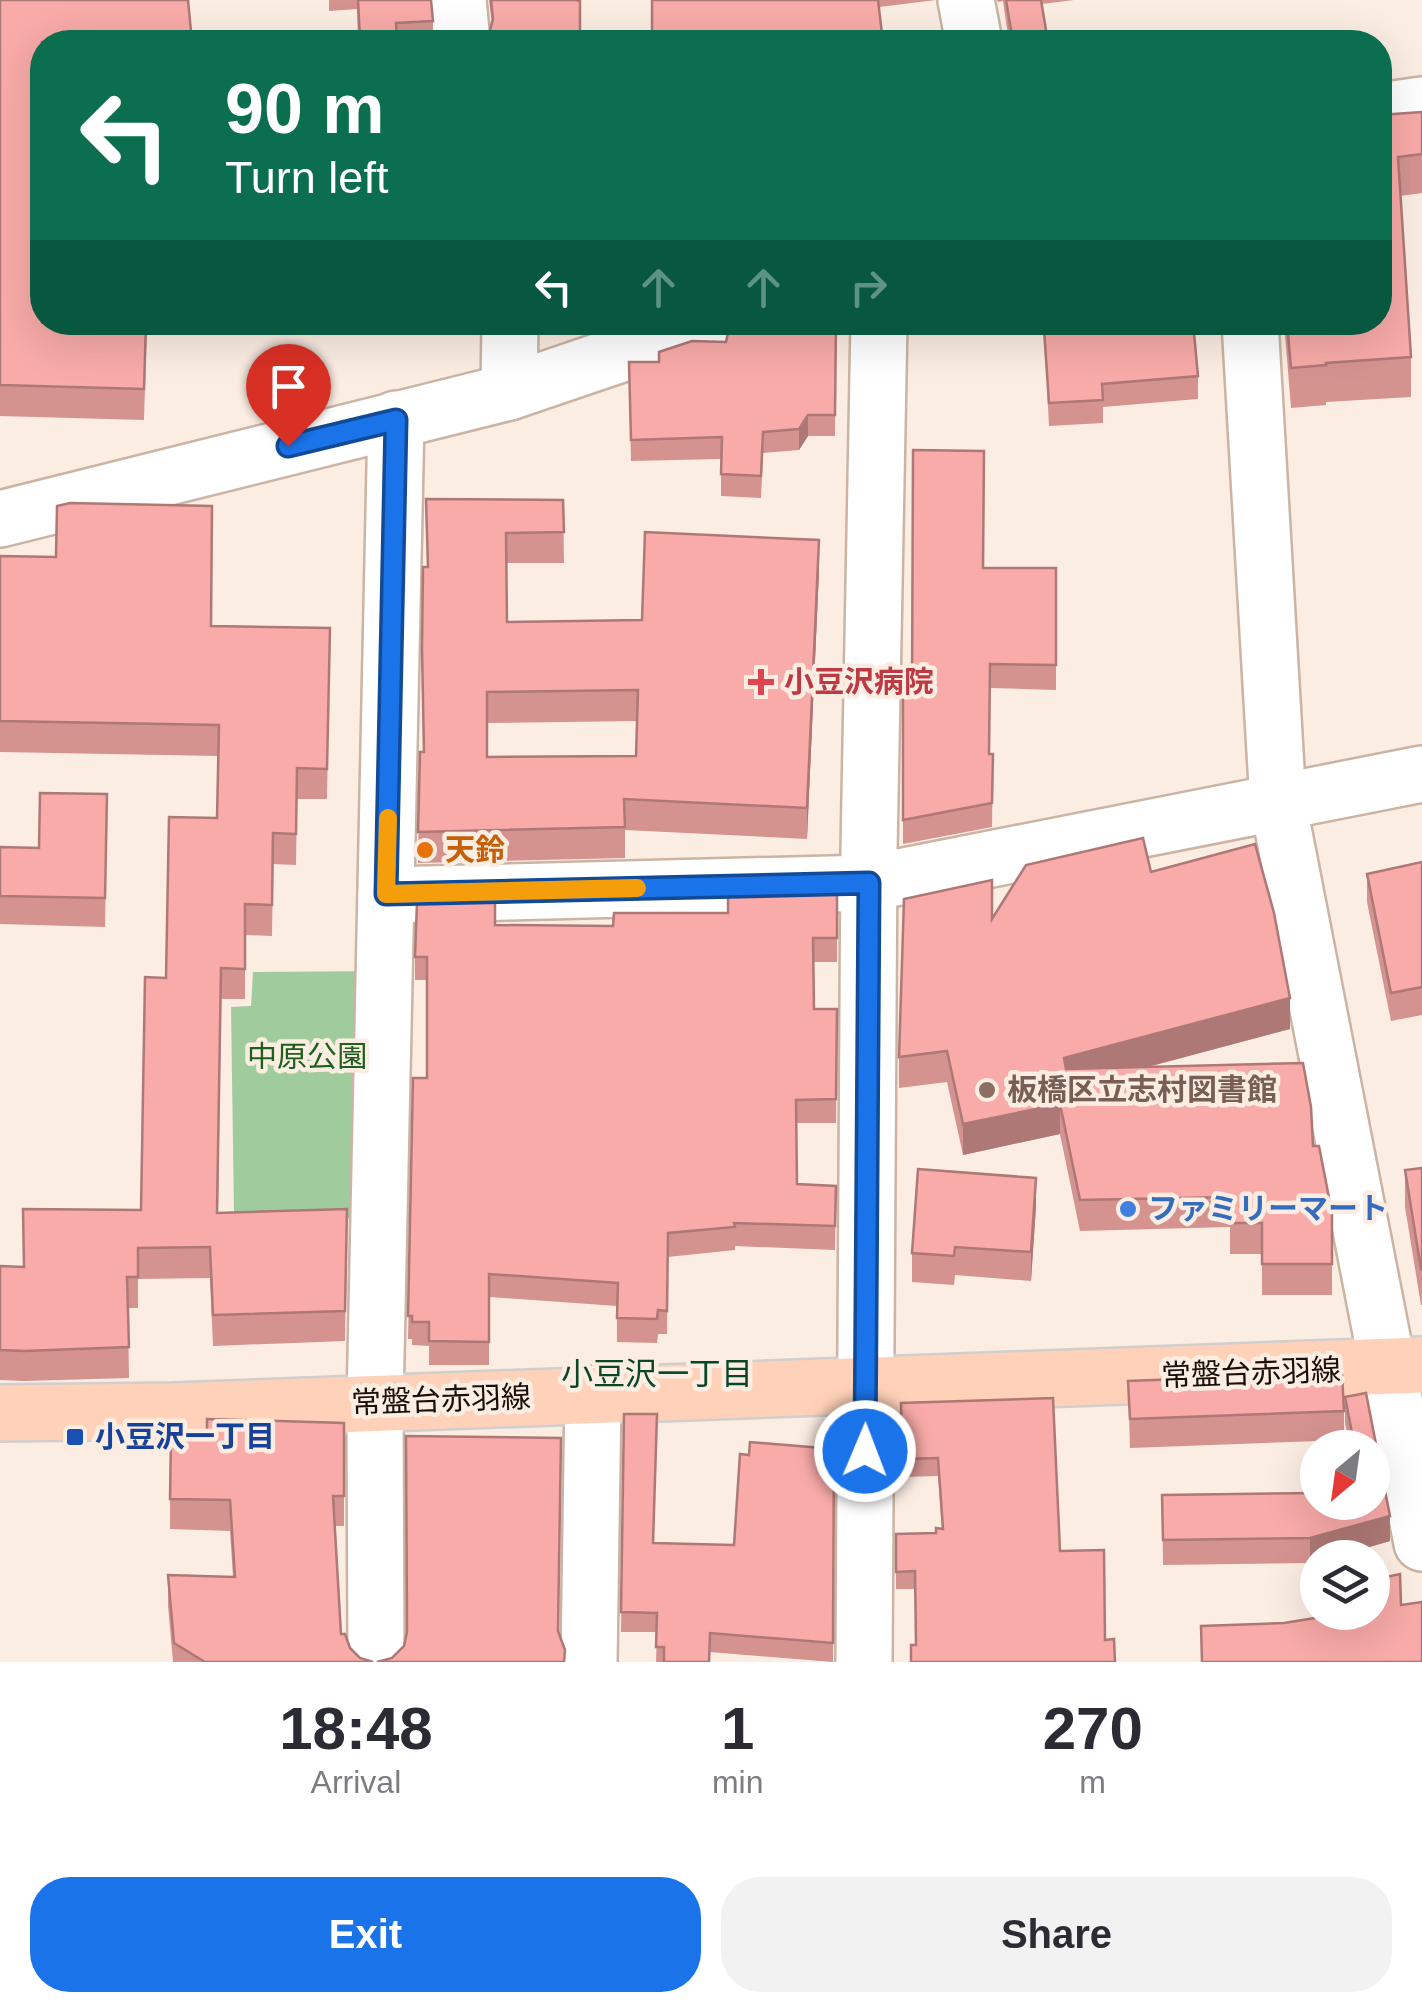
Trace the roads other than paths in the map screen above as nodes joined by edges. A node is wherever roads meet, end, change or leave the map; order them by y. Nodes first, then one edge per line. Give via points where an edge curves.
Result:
1 (458, 0) edge
2 (966, 0) edge
3 (461, 30) edge
4 (972, 30) edge
5 (1422, 104) edge
6 (1392, 109) edge
7 (510, 335) edge
8 (677, 335) edge
9 (878, 335) edge
10 (1251, 335) edge
11 (509, 392) junction
12 (396, 420) junction
13 (0, 519) edge
14 (1422, 774) edge
15 (1278, 803) junction
16 (869, 883) junction
17 (386, 894) junction
18 (1405, 1366) edge
19 (866, 1384) junction
20 (593, 1394) junction
21 (375, 1403) junction
22 (0, 1412) edge
23 (1422, 1544) edge
24 (376, 1662) edge
25 (589, 1662) edge
26 (864, 1662) edge

1 - 3 street
2 - 4 street
5 - 6 street
7 - 11 street
8 - 11 street
9 - 16 street
10 - 15 street
11 - 12 street
12 - 13 street
12 - 17 street
14 - 15 street
15 - 16 street
15 - 18 street
16 - 17 street
16 - 19 street
17 - 21 street
18 - 19 main road, 常盤台赤羽線
18 - 23 street
19 - 20 main road, 常盤台赤羽線
19 - 26 street
20 - 21 main road, 常盤台赤羽線
20 - 25 street
21 - 22 main road, 常盤台赤羽線
21 - 24 street

